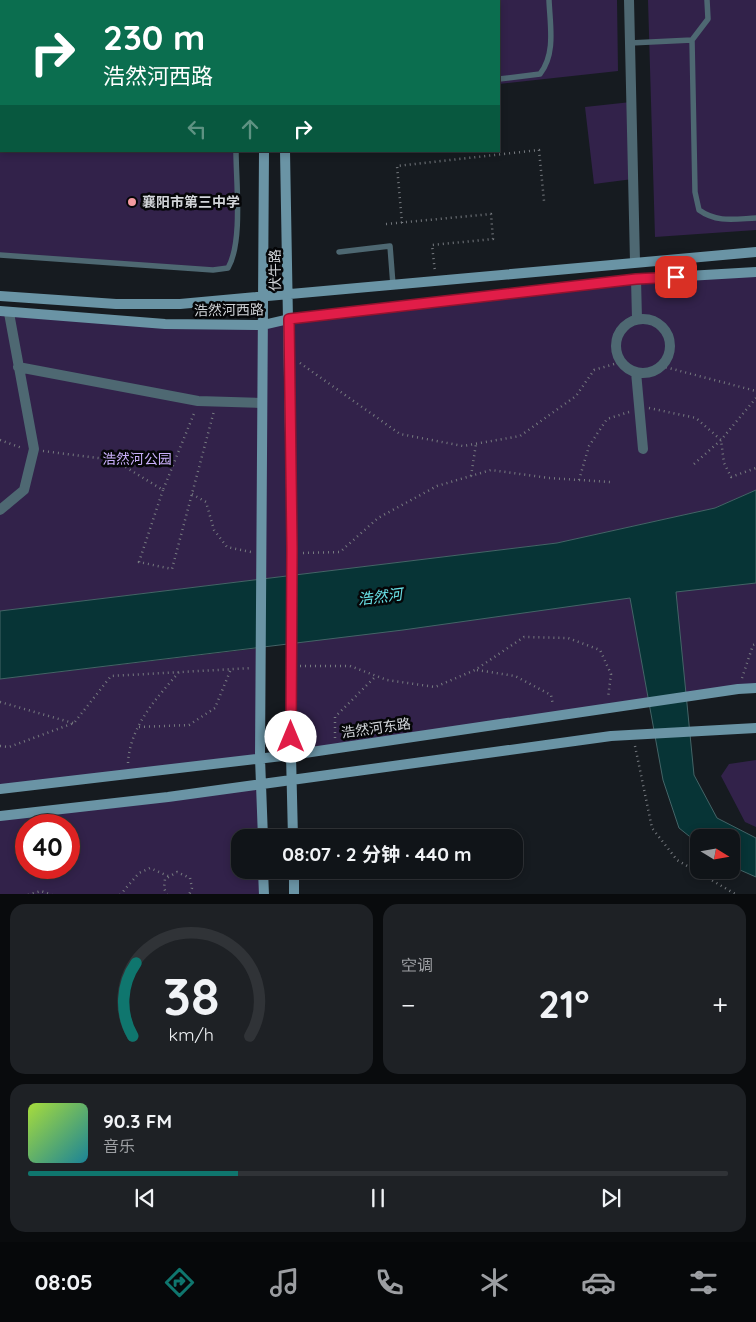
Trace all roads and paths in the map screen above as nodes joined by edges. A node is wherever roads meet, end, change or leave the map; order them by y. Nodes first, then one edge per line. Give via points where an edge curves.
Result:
1 (549, 0) edge
2 (629, 0) edge
3 (707, 0) edge
4 (692, 40) junction
5 (630, 43) junction
6 (500, 79) edge
7 (236, 152) edge
8 (264, 152) edge
9 (285, 152) edge
10 (544, 201) dead end
11 (756, 218) edge
12 (402, 223) junction
13 (386, 224) dead end
14 (339, 252) dead end
15 (756, 252) edge
16 (0, 256) edge
17 (635, 262) junction
18 (756, 272) edge
19 (636, 279) junction
20 (436, 281) junction
21 (393, 284) junction
22 (289, 294) junction
23 (0, 296) edge
24 (263, 296) junction
25 (5, 312) edge
26 (289, 319) junction
27 (637, 319) junction
28 (263, 325) junction
29 (289, 355) junction
30 (621, 362) junction
31 (661, 366) junction
32 (18, 367) junction
33 (636, 372) junction
34 (756, 391) edge
35 (756, 398) edge
36 (198, 401) junction
37 (217, 402) junction
38 (262, 403) junction
39 (0, 440) edge
40 (721, 440) junction
41 (476, 444) junction
42 (34, 449) junction
43 (643, 449) dead end
44 (694, 464) dead end
45 (756, 468) edge
46 (472, 476) junction
47 (610, 482) dead end
48 (163, 490) junction
49 (192, 494) junction
50 (0, 510) edge
51 (261, 557) junction
52 (292, 557) junction
53 (756, 644) edge
54 (292, 663) junction
55 (261, 664) junction
56 (231, 669) junction
57 (475, 670) junction
58 (178, 672) junction
59 (376, 676) junction
60 (756, 688) edge
61 (738, 689) junction
62 (0, 702) edge
63 (607, 708) junction
64 (555, 716) junction
65 (74, 723) junction
66 (139, 727) junction
67 (756, 728) edge
68 (632, 735) junction
69 (0, 746) edge
70 (335, 748) junction
71 (291, 754) junction
72 (260, 758) junction
73 (127, 774) junction
74 (293, 780) junction
75 (262, 784) junction
76 (0, 789) edge
77 (0, 816) edge
78 (263, 829) edge
79 (294, 829) edge
80 (168, 876) junction
81 (263, 879) edge
82 (294, 879) edge
83 (28, 894) edge
84 (52, 894) edge
85 (120, 894) edge
86 (167, 894) edge
87 (189, 894) edge
88 (264, 894) edge
89 (294, 894) edge
90 (737, 894) edge

1 - 6 lane via 548,64 540,74
2 - 5 street
3 - 4 lane via 708,19
4 - 5 lane
4 - 11 lane via 695,192 699,210 721,220
5 - 17 street
7 - 16 lane via 235,256 228,268 213,270
8 - 24 street
9 - 22 street, 伏牛路
10 - 12 path via 538,150 397,166
12 - 13 path
12 - 20 path via 491,214 493,239 432,245
14 - 21 lane via 390,246
15 - 17 street, 浩然河西路
17 - 20 street, 浩然河西路
18 - 19 street, 浩然河西路
19 - 26 street, 浩然河西路
19 - 27 street
20 - 21 street, 浩然河西路
21 - 22 street, 浩然河西路
22 - 24 street, 浩然河西路
22 - 26 street, 伏牛路
23 - 24 street, 浩然河西路 via 116,304 180,304
24 - 28 street
25 - 28 street, 浩然河西路 via 165,324
25 - 32 street
26 - 28 street, 浩然河西路
26 - 29 street, 伏牛路
27 - 30 street via 622,328 618,336 617,354
27 - 31 street via 655,321 668,334 670,351
28 - 38 street
29 - 41 path via 400,434 464,446
29 - 52 street, 伏牛路
30 - 33 street
30 - 41 path via 594,370 576,396 520,436
31 - 33 street via 644,373
31 - 34 path
32 - 36 street
32 - 42 street
33 - 43 street
35 - 40 path
36 - 37 street
36 - 48 path
37 - 38 street
37 - 49 path
38 - 51 street
39 - 42 path
40 - 44 path
40 - 45 path via 724,463 731,477
41 - 46 path
42 - 48 path via 114,460
42 - 50 street via 24,490
46 - 47 path via 490,470
46 - 52 path via 437,486 378,518 340,552
48 - 49 path via 139,562 172,569
49 - 51 path via 206,502 214,530 227,547
51 - 55 street
52 - 54 street, 伏牛路
53 - 61 path via 753,644
54 - 59 path via 350,666
54 - 71 street, 伏牛路
55 - 56 path
55 - 72 street
56 - 58 path
56 - 66 path via 216,708 189,724
57 - 59 path via 435,687
57 - 63 path via 524,637 568,638 600,650 610,674
57 - 64 path via 515,676 550,695
58 - 65 path via 111,676
58 - 66 path via 144,712
59 - 70 path via 335,717
60 - 61 street, 浩然河东路
61 - 63 street, 浩然河东路
62 - 65 path
63 - 64 street, 浩然河东路
64 - 70 street, 浩然河东路
65 - 69 path via 9,747
66 - 73 path via 129,752
67 - 68 street
68 - 74 street
68 - 90 path via 652,828 677,860
70 - 71 street, 浩然河东路
71 - 72 street, 浩然河东路
71 - 74 street, 伏牛路
72 - 73 street, 浩然河东路
72 - 75 street
73 - 76 street, 浩然河东路
74 - 75 street
74 - 79 street, 伏牛路
75 - 77 street
75 - 78 street
80 - 85 path via 150,868 139,873
80 - 86 path via 164,884
80 - 87 path via 177,872 186,875 191,883
81 - 88 street
82 - 89 street
83 - 84 path via 41,891

